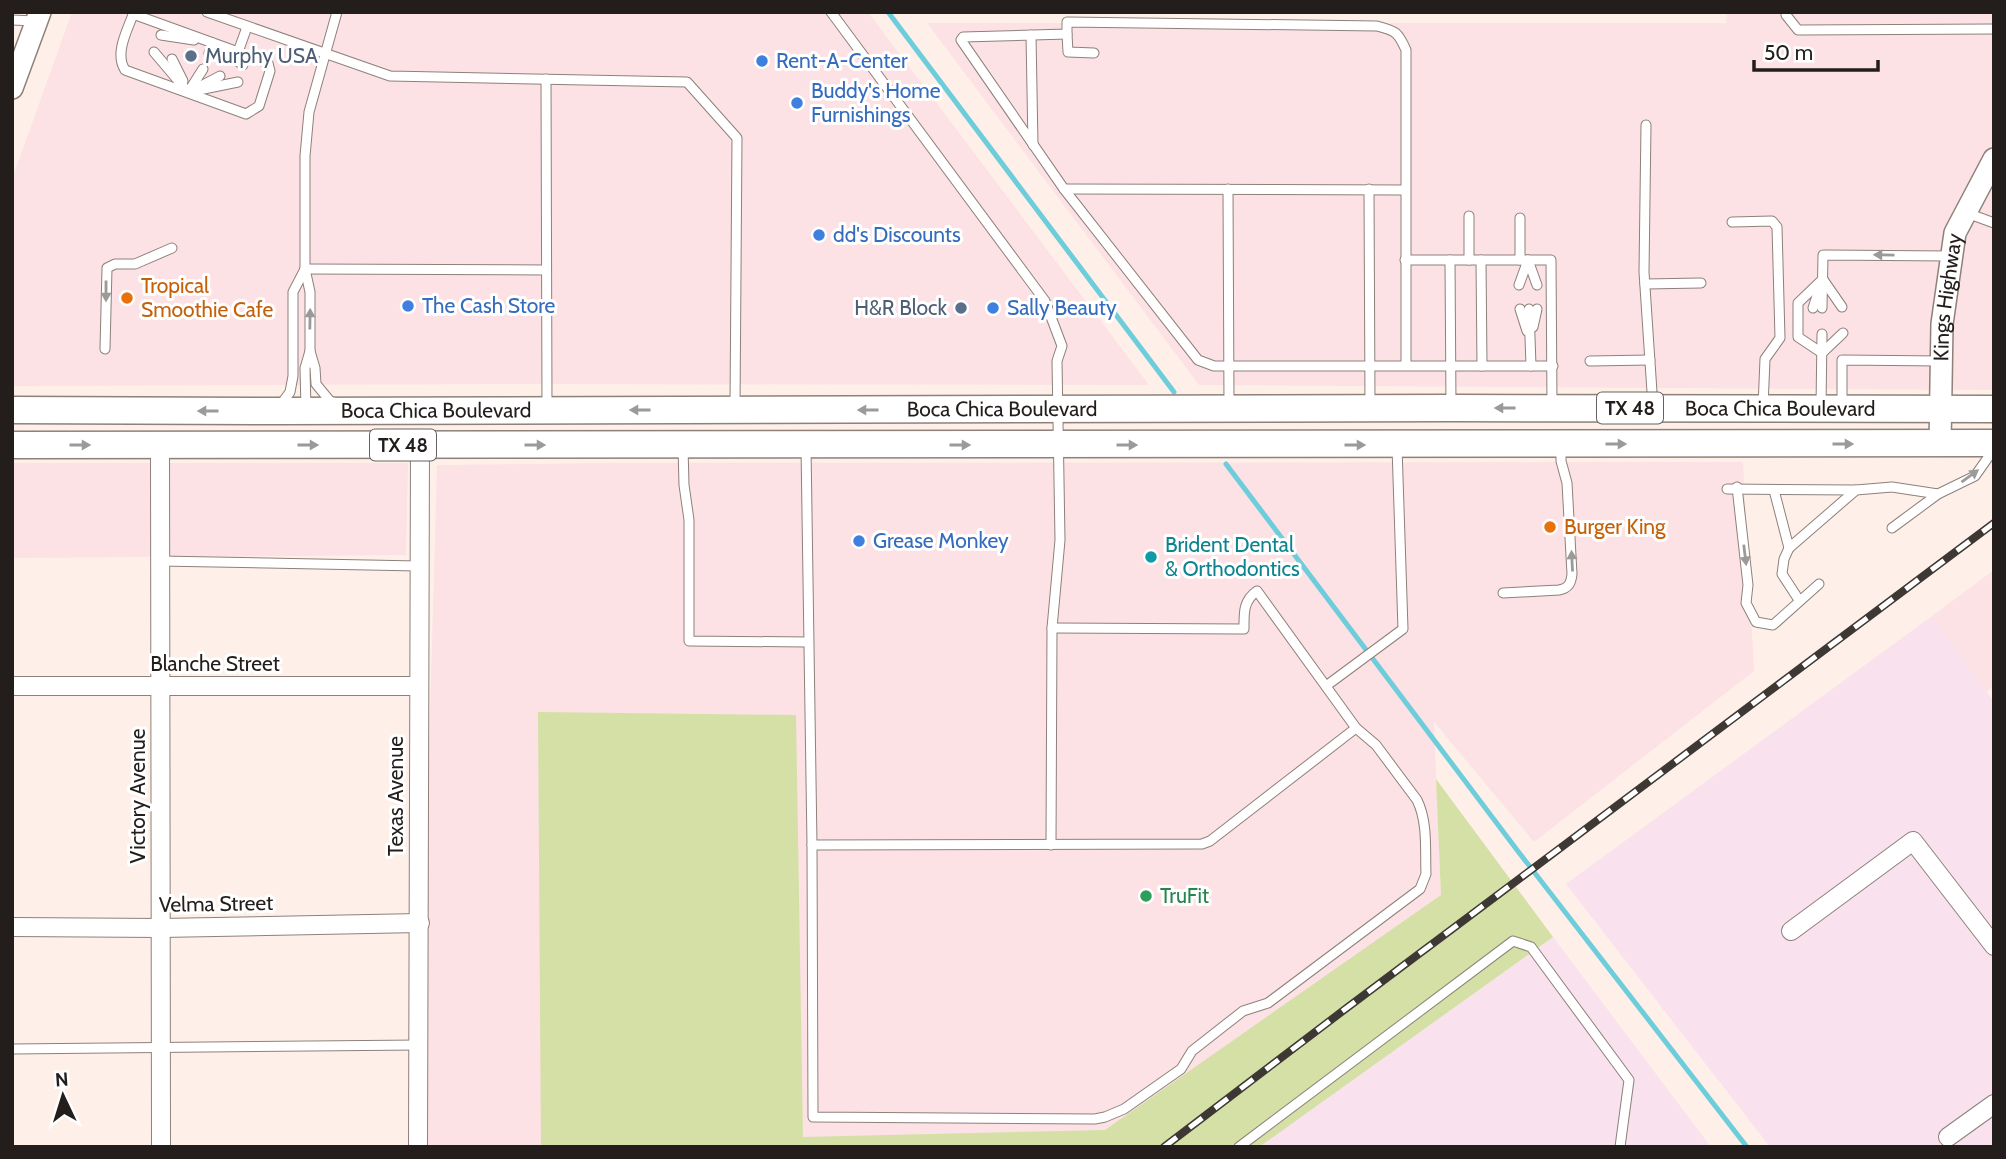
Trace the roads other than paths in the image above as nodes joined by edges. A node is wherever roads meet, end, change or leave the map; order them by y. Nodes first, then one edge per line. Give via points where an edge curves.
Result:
1 (207, 12) edge
2 (338, 12) edge
3 (831, 12) edge
4 (1786, 12) edge
5 (133, 13) edge
6 (38, 16) edge
7 (12, 20) edge
8 (247, 27) junction
9 (1994, 29) edge
10 (1067, 34) junction
11 (161, 35) dead end
12 (1031, 35) junction
13 (179, 42) dead end
14 (213, 43) junction
15 (155, 52) dead end
16 (238, 52) junction
17 (1094, 52) dead end
18 (209, 53) dead end
19 (324, 53) junction
20 (172, 59) dead end
21 (226, 59) dead end
22 (243, 65) dead end
23 (203, 69) dead end
24 (219, 76) dead end
25 (546, 79) junction
26 (238, 82) dead end
27 (13, 86) edge
28 (188, 92) junction
29 (1646, 125) dead end
30 (1034, 145) junction
31 (1994, 159) edge
32 (1064, 189) junction
33 (1228, 189) junction
34 (1369, 190) junction
35 (1405, 190) junction
36 (1967, 213) junction
37 (1469, 216) dead end
38 (1520, 218) dead end
39 (1732, 222) dead end
40 (1994, 223) edge
41 (172, 248) dead end
42 (1952, 256) junction
43 (1405, 260) junction
44 (1450, 260) junction
45 (1469, 260) junction
46 (1481, 260) junction
47 (1524, 260) junction
48 (305, 269) junction
49 (546, 270) junction
50 (1823, 279) junction
51 (1701, 283) dead end
52 (1645, 284) junction
53 (1838, 307) dead end
54 (1818, 308) dead end
55 (1838, 333) dead end
56 (1818, 334) dead end
57 (1530, 339) junction
58 (105, 349) dead end
59 (310, 351) junction
60 (1822, 353) junction
61 (1650, 360) junction
62 (1590, 361) dead end
63 (1941, 361) junction
64 (1406, 365) junction
65 (1229, 366) junction
66 (1370, 366) junction
67 (1451, 366) junction
68 (1482, 366) junction
69 (1531, 366) junction
70 (1553, 366) junction
71 (1370, 408) junction
72 (1451, 408) junction
73 (1552, 408) junction
74 (1653, 408) junction
75 (1058, 409) junction
76 (1229, 409) junction
77 (1763, 409) junction
78 (1831, 409) junction
79 (1941, 409) junction
80 (1994, 409) edge
81 (12, 410) edge
82 (547, 410) junction
83 (735, 410) junction
84 (276, 411) junction
85 (306, 411) junction
86 (358, 411) junction
87 (1561, 444) junction
88 (1940, 444) junction
89 (12, 445) edge
90 (160, 445) junction
91 (419, 445) junction
92 (806, 445) junction
93 (1059, 445) junction
94 (1397, 445) junction
95 (683, 446) junction
96 (1994, 446) edge
97 (1774, 490) junction
98 (1856, 490) junction
99 (1938, 494) junction
100 (1892, 528) dead end
101 (1790, 548) junction
102 (159, 561) junction
103 (418, 566) junction
104 (1819, 584) dead end
105 (1503, 593) dead end
106 (1799, 600) junction
107 (1052, 628) junction
108 (808, 642) junction
109 (12, 686) edge
110 (418, 686) junction
111 (1326, 686) junction
112 (160, 687) junction
113 (1356, 728) junction
114 (811, 845) junction
115 (1051, 845) junction
116 (420, 923) junction
117 (12, 927) edge
118 (161, 928) junction
119 (1791, 931) dead end
120 (1994, 946) edge
121 (419, 1045) junction
122 (161, 1048) junction
123 (12, 1049) edge
124 (1994, 1104) edge
125 (1948, 1144) edge
126 (161, 1147) edge
127 (418, 1147) edge
128 (1239, 1147) edge
129 (1620, 1147) edge

1 - 8 lane
2 - 19 lane
3 - 75 lane via 1045,301 1062,346 1057,361
4 - 9 lane via 1798,30
5 - 14 lane
5 - 28 lane via 121,65
6 - 7 lane
6 - 27 street
8 - 16 lane
8 - 19 lane
10 - 12 lane
10 - 17 lane via 1068,52
10 - 35 lane via 1067,22 1391,29 1399,34 1406,50
11 - 14 lane
12 - 30 lane
12 - 30 lane via 967,35 961,40
13 - 14 lane
14 - 16 lane
14 - 18 lane
14 - 21 lane
14 - 22 lane
15 - 28 lane
16 - 28 lane via 268,63 270,71 258,106 246,114
19 - 25 lane via 390,76
19 - 48 lane via 309,112 305,156
20 - 28 lane
23 - 28 lane
24 - 28 lane
25 - 49 lane
25 - 83 lane via 687,82 737,138
26 - 28 lane
29 - 52 lane
30 - 32 lane
31 - 36 street, Kings Highway
32 - 33 lane
32 - 65 lane via 1198,360
33 - 34 lane
33 - 65 lane
34 - 35 lane
34 - 66 lane
35 - 43 lane
36 - 40 lane
36 - 42 street, Kings Highway via 1955,233
37 - 45 lane
38 - 47 lane
39 - 77 lane via 1772,221 1777,227 1780,338 1765,359
41 -> 58 lane via 135,264 107,268
42 -> 50 lane via 1823,255
42 - 63 street, Kings Highway
43 - 44 lane
43 - 64 lane
44 - 45 lane
44 - 67 lane
45 - 46 lane
46 - 47 lane
46 - 68 lane
47 - 47 lane via 1528,285
47 - 70 lane via 1550,260
48 - 49 lane
59 -> 48 lane via 310,292
48 - 84 lane via 293,292 290,392
49 - 82 lane
50 - 53 lane
50 - 54 lane
50 - 60 lane via 1798,303 1798,337
51 - 52 lane
52 - 61 lane
55 - 60 lane
56 - 60 lane
57 - 57 lane via 1529,309
57 - 69 lane
59 - 85 lane via 305,368
59 - 86 lane via 316,384 330,401
60 - 78 lane
61 - 62 lane
61 - 74 lane
63 - 78 lane via 1842,360
63 - 79 street, Kings Highway
64 - 66 lane
64 - 67 lane
65 - 66 lane
65 - 76 lane
66 - 71 lane
67 - 68 lane
67 - 72 lane
68 - 69 lane
69 - 70 lane
70 - 73 lane
71 - 72 main road, Boca Chica Boulevard / TX 48
71 - 76 main road, Boca Chica Boulevard / TX 48
73 -> 72 main road, Boca Chica Boulevard / TX 48
73 - 74 main road, Boca Chica Boulevard / TX 48
74 - 77 main road, Boca Chica Boulevard / TX 48
75 - 76 main road, Boca Chica Boulevard / TX 48
75 -> 83 main road, Boca Chica Boulevard / TX 48
75 - 93 lane
77 - 78 main road, Boca Chica Boulevard / TX 48
78 - 79 main road, Boca Chica Boulevard / TX 48
79 - 80 main road, Boca Chica Boulevard / TX 48
79 - 88 street, Kings Highway
84 -> 81 main road, Boca Chica Boulevard / TX 48
83 -> 82 main road, Boca Chica Boulevard / TX 48
82 - 86 main road, Boca Chica Boulevard / TX 48
84 - 85 main road, Boca Chica Boulevard / TX 48
85 - 86 main road, Boca Chica Boulevard / TX 48
87 -> 88 main road, Boca Chica Boulevard / TX 48
87 - 94 main road, Boca Chica Boulevard / TX 48
105 -> 87 lane via 1559,590 1570,585 1567,483
88 - 96 main road, Boca Chica Boulevard / TX 48
89 -> 90 main road, Boca Chica Boulevard / TX 48
90 -> 91 main road, Boca Chica Boulevard / TX 48
90 - 102 street, Victory Avenue
91 -> 95 main road, Boca Chica Boulevard / TX 48
91 - 103 street, Texas Avenue
92 -> 93 main road, Boca Chica Boulevard / TX 48
92 - 95 main road, Boca Chica Boulevard / TX 48
92 - 108 lane
93 -> 94 main road, Boca Chica Boulevard / TX 48
93 - 107 lane via 1059,568
94 - 111 lane via 1403,629
95 - 108 lane via 689,520 689,641
99 -> 96 lane via 1975,476
97 - 98 lane
97 - 101 lane
97 -> 106 lane via 1732,488 1748,585 1746,603 1756,622 1773,625
98 - 99 lane via 1892,487
98 - 101 lane
99 - 100 lane
101 - 106 lane via 1782,574
102 - 103 lane
102 - 112 street, Victory Avenue
103 - 110 street, Texas Avenue
104 - 106 lane
107 - 111 lane via 1244,629 1247,600 1257,591
107 - 115 lane
108 - 114 lane
109 - 112 street, Blanche Street
110 - 112 street, Blanche Street
110 - 116 street, Texas Avenue
111 - 113 lane
112 - 118 street, Victory Avenue
113 - 114 lane via 1376,745 1422,809 1426,874 1420,889 1268,1003 1243,1011 1192,1051 1181,1069 1124,1110 1105,1117 813,1117
113 - 115 lane via 1210,841
114 - 115 lane
116 - 118 street, Velma Street
116 - 121 street, Texas Avenue
117 - 118 street, Velma Street
118 - 122 street, Victory Avenue
119 - 120 street via 1913,841
121 - 122 lane
121 - 127 street, Texas Avenue
122 - 123 lane
122 - 126 street, Victory Avenue
124 - 125 street
128 - 129 lane via 1513,941 1531,947 1629,1080

